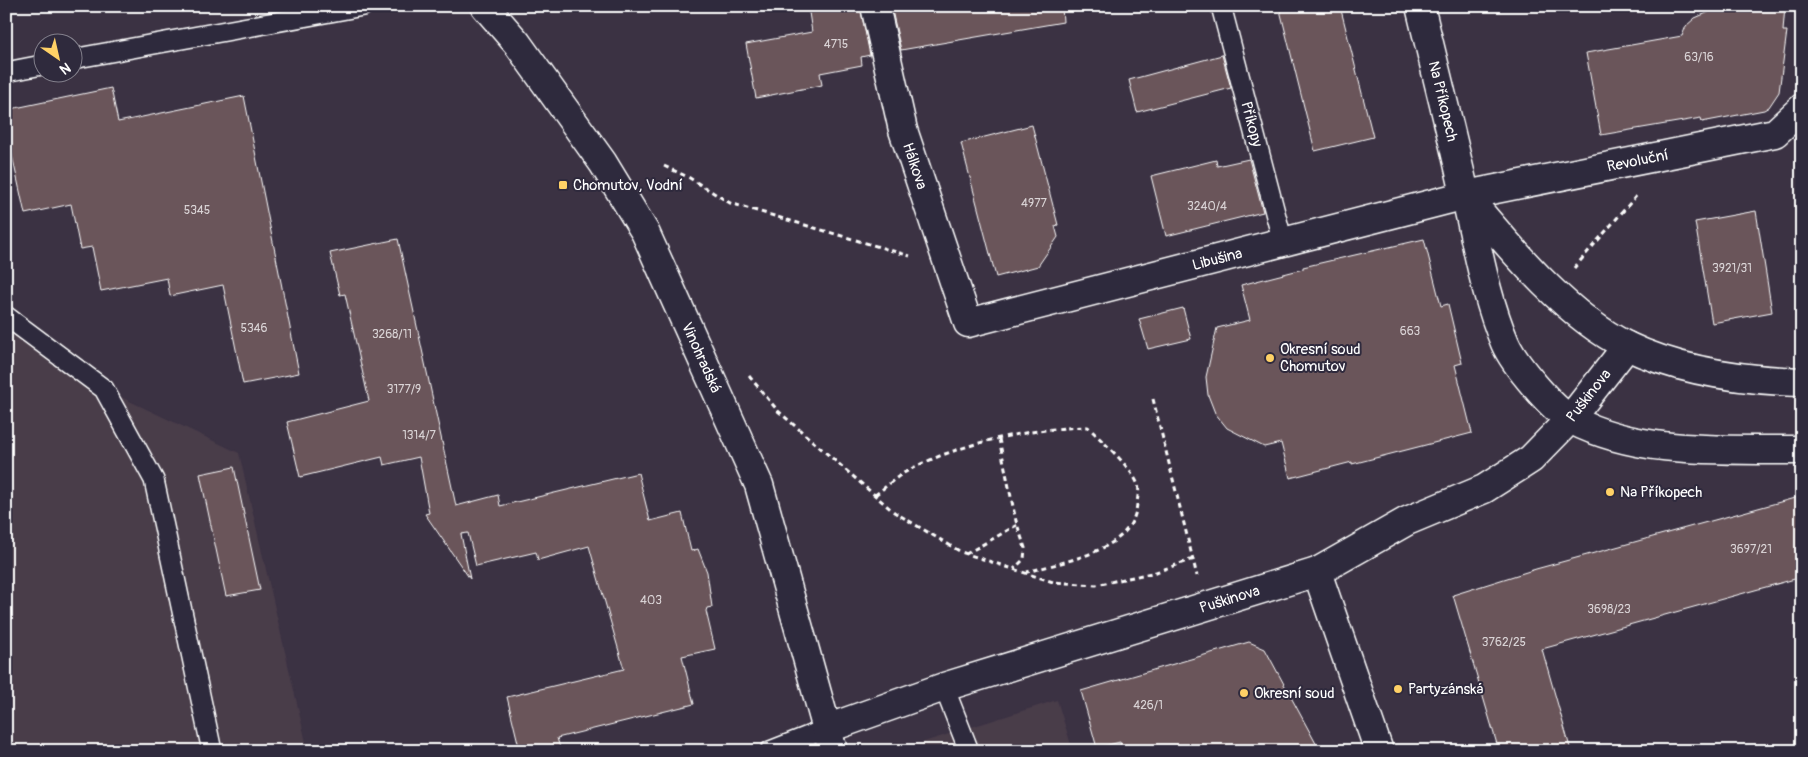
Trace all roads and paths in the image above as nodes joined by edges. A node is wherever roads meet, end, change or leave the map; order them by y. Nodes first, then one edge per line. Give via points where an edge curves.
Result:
1 (362, 6) edge
2 (485, 6) edge
3 (875, 6) edge
4 (1221, 6) edge
5 (1420, 6) edge
6 (82, 58) edge
7 (32, 67) edge
8 (6, 72) edge
9 (1802, 108) edge
10 (664, 166) dead end
11 (1642, 188) dead end
12 (1466, 195) junction
13 (1283, 243) junction
14 (1572, 271) dead end
15 (953, 280) junction
16 (6, 316) edge
17 (968, 323) joint
18 (1627, 346) junction
19 (749, 376) dead end
20 (1802, 382) edge
21 (1153, 399) dead end
22 (1570, 419) junction
23 (999, 439) junction
24 (1802, 450) edge
25 (875, 495) junction
26 (1017, 525) junction
27 (966, 554) junction
28 (1193, 560) junction
29 (1014, 569) junction
30 (1026, 572) junction
31 (1316, 572) junction
32 (1197, 579) dead end
33 (944, 687) junction
34 (830, 740) edge
35 (212, 751) edge
36 (770, 751) edge
37 (969, 751) edge
38 (1379, 751) edge

1 - 6 lane
2 - 34 street, Vinohradská via 517,43 603,163 645,232 759,485
3 - 15 street, Hálkova via 903,130
4 - 13 lane, Příkopy
5 - 12 street, Na Příkopech
7 - 8 lane
9 - 12 street, Revoluční via 1775,133
10 - 15 path via 730,203 912,257
11 - 14 path
12 - 13 street, Libušina
12 - 18 street, Na Příkopech via 1510,248 1557,296
12 - 22 street, Na Příkopech via 1481,268 1506,345 1546,398
13 - 17 street, Libušina
15 - 17 street, Hálkova
16 - 35 lane via 104,389 154,480
18 - 20 street, Na Příkopech via 1687,366 1758,380
18 - 22 street, Puškinova
19 - 25 path via 778,411
21 - 28 path
22 - 24 street, Na Příkopech via 1643,445
22 - 31 street, Puškinova via 1530,459 1484,489 1407,521
23 - 25 path via 950,453 908,470
23 - 26 path
23 - 30 path via 1060,428 1088,427 1126,467 1138,486 1136,512 1115,540 1094,554
25 - 27 path via 894,512
26 - 27 path
26 - 29 path via 1025,548 1024,559
27 - 29 path
28 - 30 path via 1096,585 1053,582
28 - 32 path
29 - 30 path
31 - 33 street, Puškinova
31 - 38 street
33 - 34 street, Puškinova
33 - 37 lane
34 - 36 lane, Puškinova

